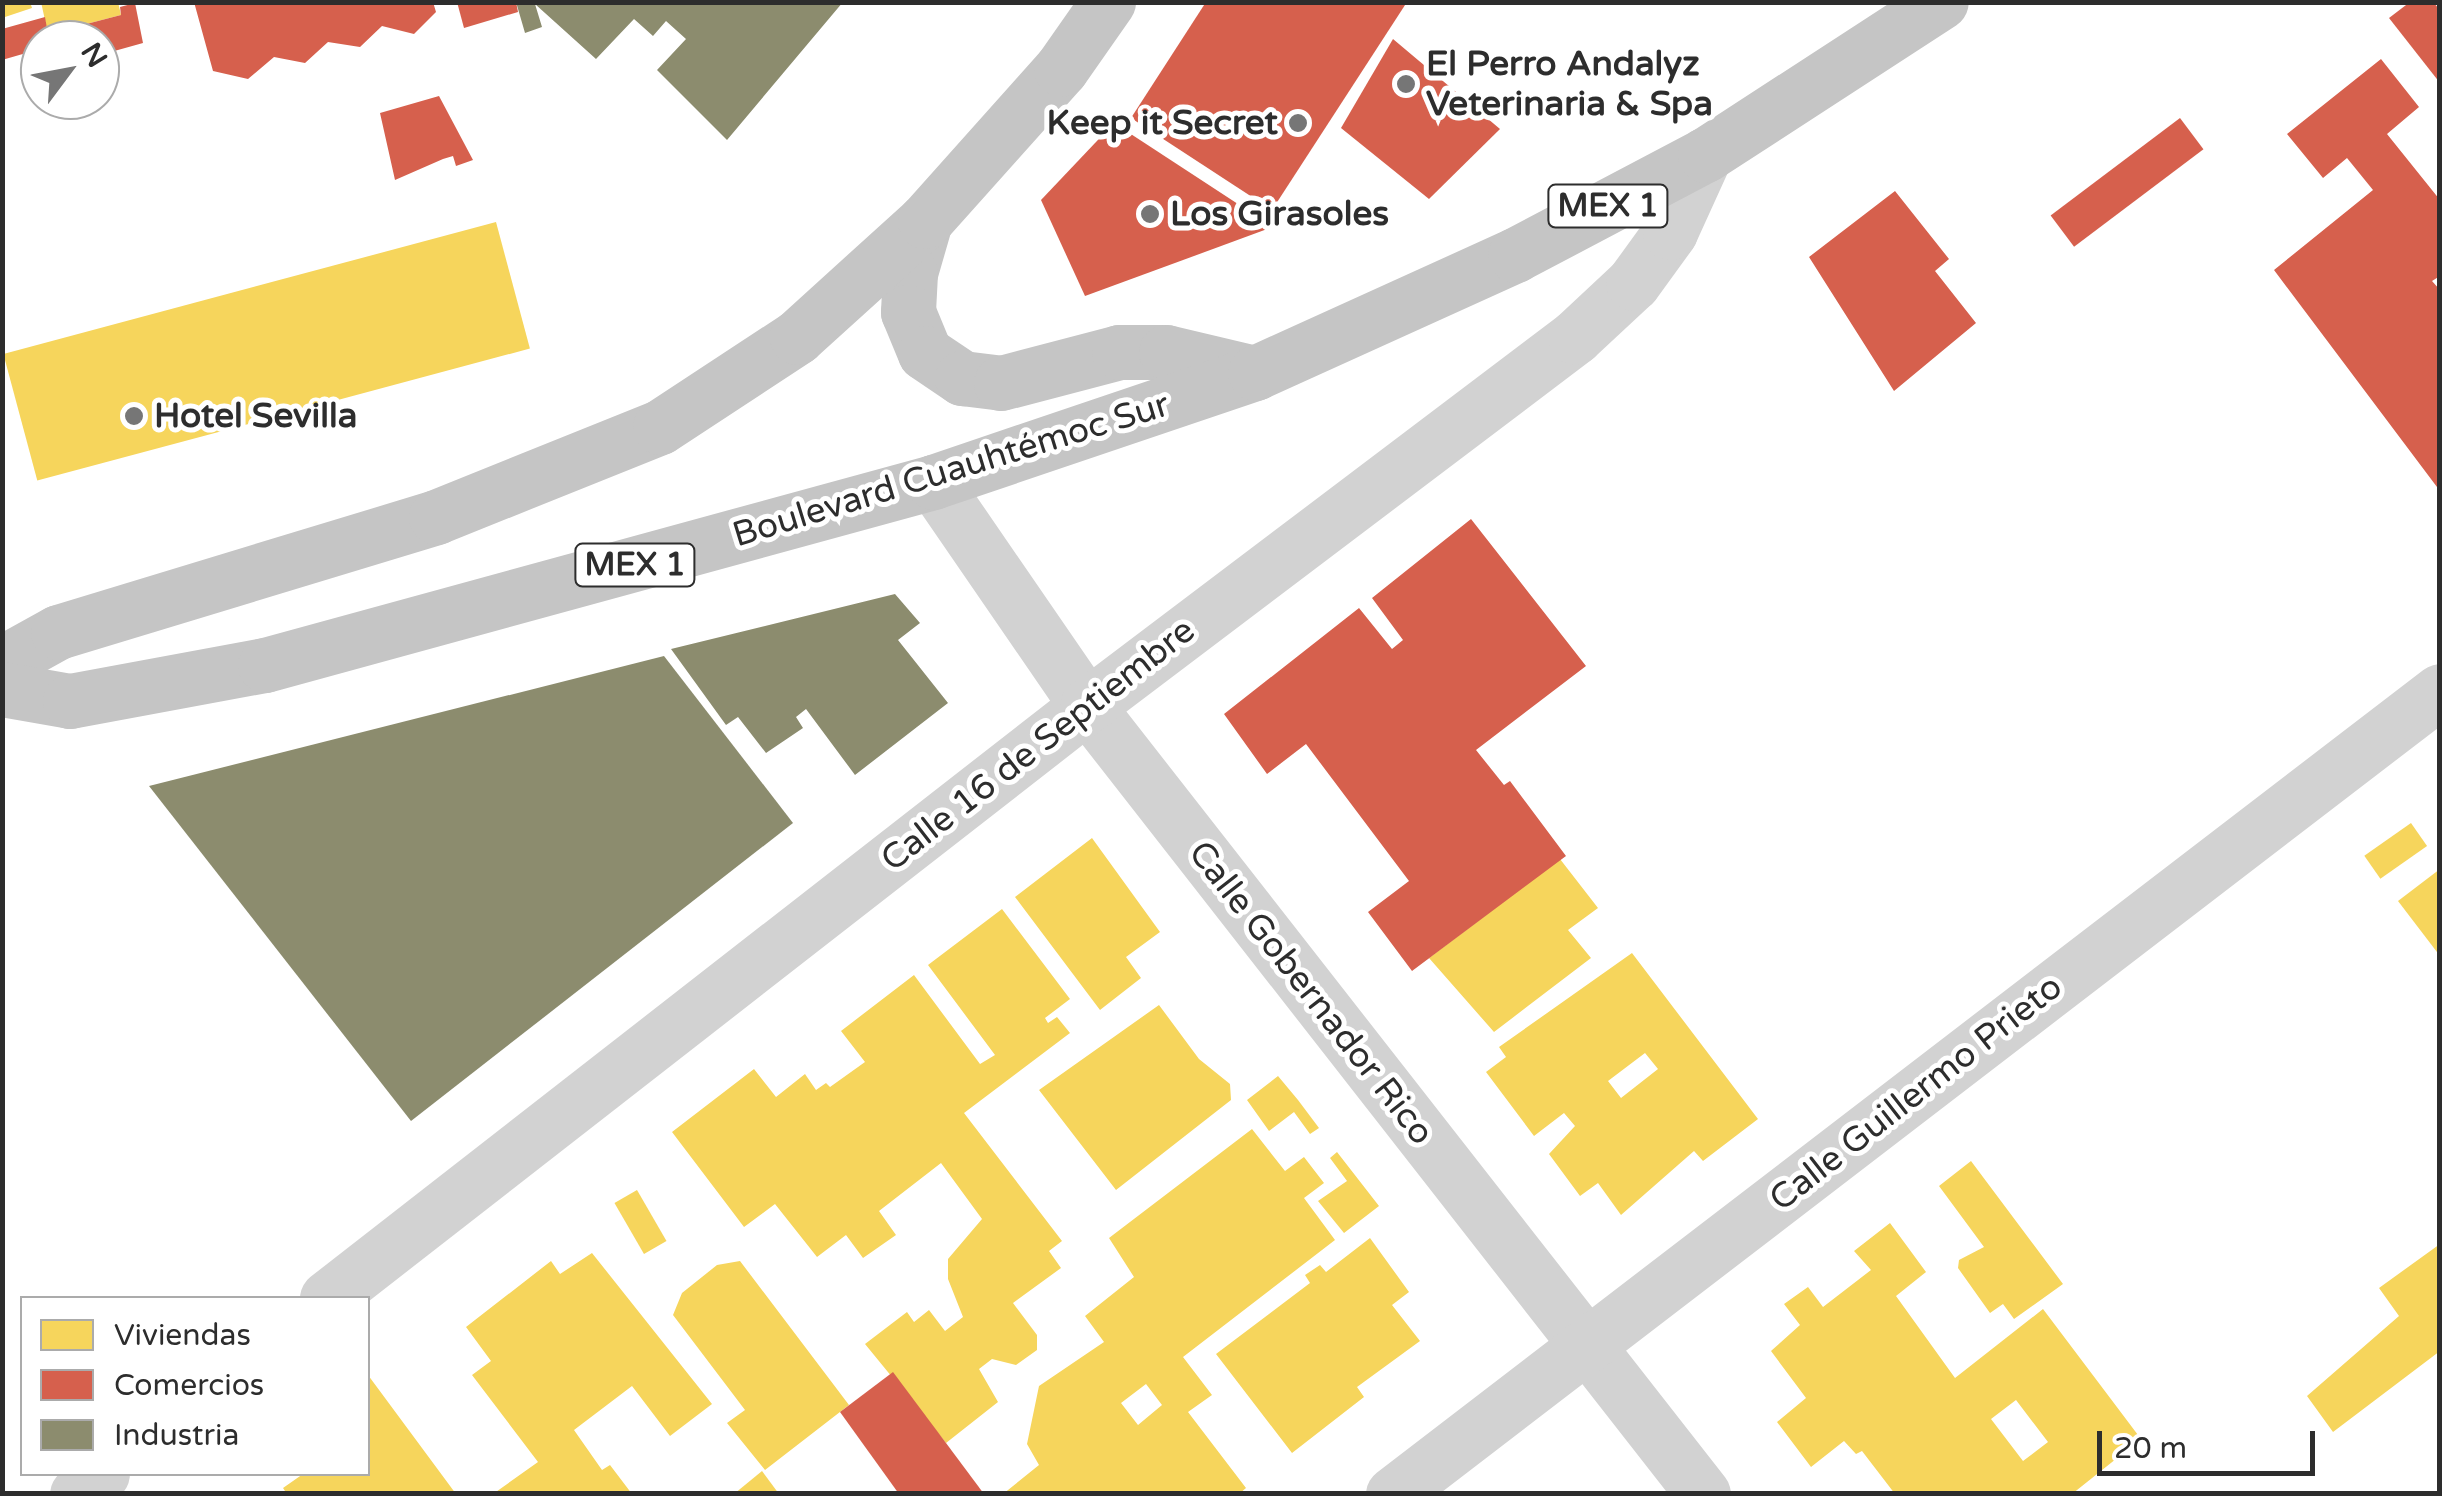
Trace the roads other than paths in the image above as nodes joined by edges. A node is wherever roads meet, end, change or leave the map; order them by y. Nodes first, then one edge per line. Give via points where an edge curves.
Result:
1 (1108, 2) edge
2 (1941, 2) edge
3 (1706, 156) junction
4 (924, 221) junction
5 (1255, 373) junction
6 (933, 482) junction
7 (2, 663) edge
8 (2, 690) edge
9 (2440, 691) edge
10 (1087, 706) junction
11 (330, 1296) edge
12 (1586, 1346) junction
13 (100, 1476) edge
14 (77, 1494) edge
15 (1393, 1494) edge
16 (1703, 1494) edge

1 - 4 main road via 1061,69
2 - 3 main road, MEX 1
3 - 5 main road, MEX 1 via 1515,255
3 - 10 street, Calle 16 de Septiembre via 1670,232 1634,284 1575,337
4 - 5 main road via 908,312 925,353 962,378 1001,382 1119,352
4 - 7 main road via 797,337 660,427 436,517 58,632
5 - 6 main road, Boulevard Cuauhtémoc Sur / MEX 1
6 - 8 main road, Boulevard Cuauhtémoc Sur / MEX 1 via 265,665 70,701
6 - 10 street, Calle Gobernador Rico
9 - 12 street, Calle Guillermo Prieto
10 - 11 street, Calle 16 de Septiembre
10 - 12 street, Calle Gobernador Rico
12 - 15 street, Calle Guillermo Prieto
12 - 16 street, Calle Gobernador Rico
13 - 14 street

